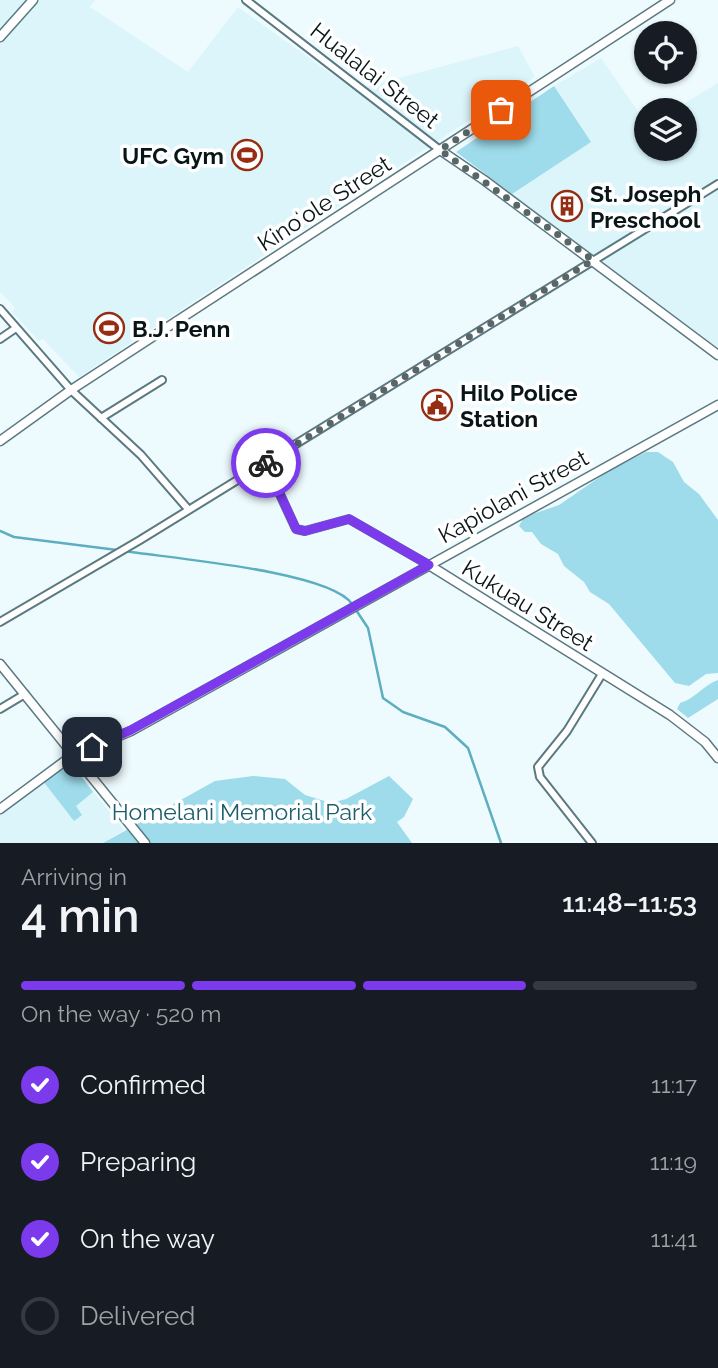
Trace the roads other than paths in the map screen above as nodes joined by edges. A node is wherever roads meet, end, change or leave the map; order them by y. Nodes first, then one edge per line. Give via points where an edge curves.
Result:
1 (33, 0) edge
2 (246, 0) edge
3 (670, 0) edge
4 (0, 37) edge
5 (440, 150) junction
6 (718, 184) edge
7 (593, 260) junction
8 (0, 309) edge
9 (16, 328) junction
10 (0, 339) edge
11 (718, 355) edge
12 (162, 380) dead end
13 (71, 390) junction
14 (718, 405) edge
15 (101, 418) junction
16 (0, 441) edge
17 (265, 462) junction
18 (188, 509) junction
19 (429, 565) junction
20 (0, 622) edge
21 (0, 664) edge
22 (602, 674) junction
23 (25, 694) junction
24 (0, 709) edge
25 (73, 755) junction
26 (718, 758) edge
27 (0, 809) edge
28 (145, 843) edge
29 (592, 843) edge

1 - 4 street
2 - 5 street, Hualalai Street
3 - 5 street, Kinoʻole Street
5 - 7 street, Hualalai Street
5 - 13 street, Kinoʻole Street
6 - 7 street
7 - 11 street, Hualalai Street
7 - 17 street
8 - 9 street
9 - 10 street
9 - 13 street
12 - 15 street
13 - 15 street
13 - 16 street, Kinoʻole Street
14 - 19 street, Kapiolani Street
15 - 18 street
17 - 18 street
17 - 19 street, Kukuau Street via 296,529 305,531 349,519
18 - 20 street
19 - 22 street, Kukuau Street
19 - 25 street, Kapiolani Street via 131,730
21 - 23 street
22 - 26 street, Kukuau Street via 688,727
22 - 29 street via 538,767 540,778
23 - 24 street
23 - 25 street
25 - 27 street, Kapiolani Street
25 - 28 street

